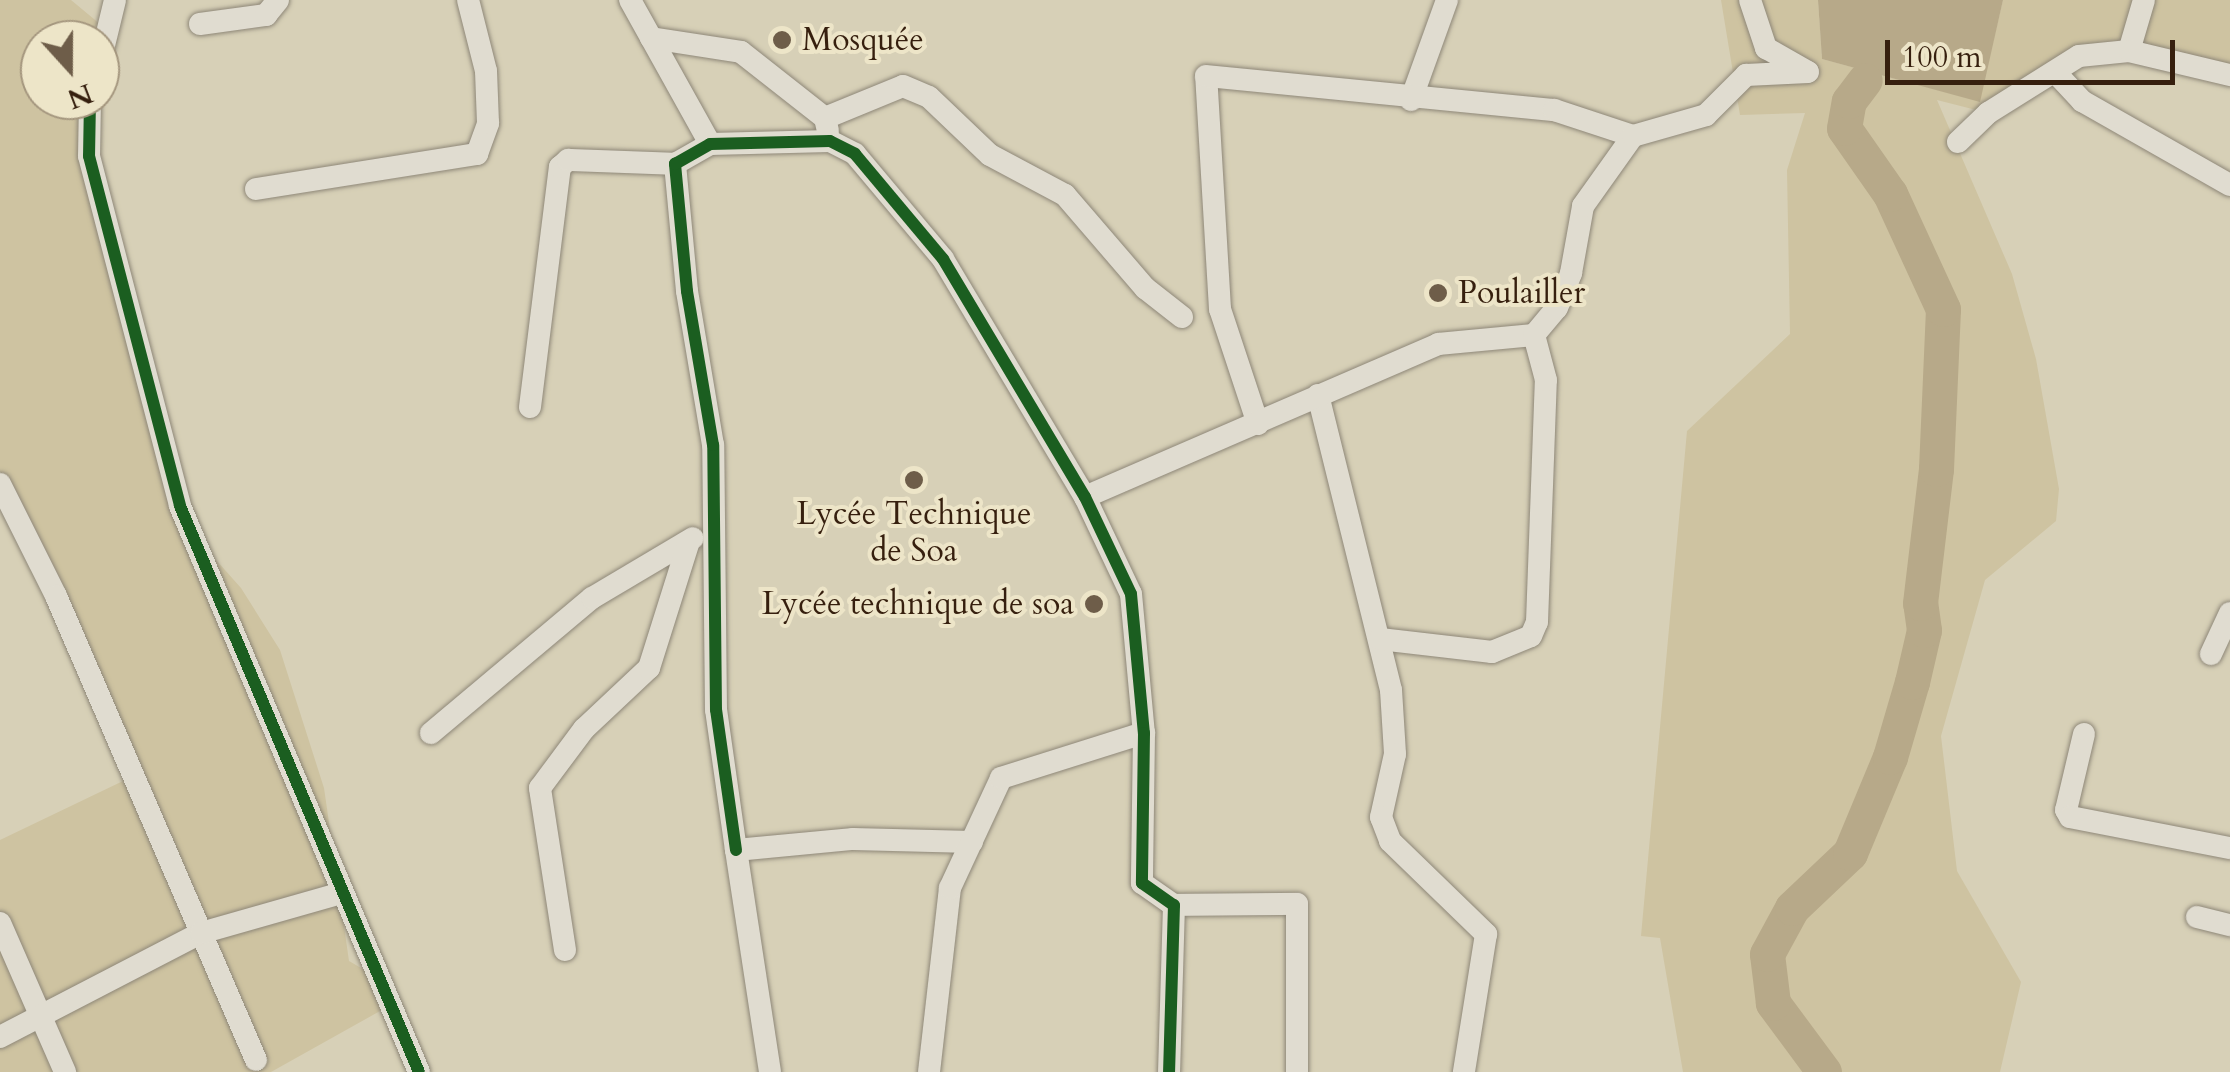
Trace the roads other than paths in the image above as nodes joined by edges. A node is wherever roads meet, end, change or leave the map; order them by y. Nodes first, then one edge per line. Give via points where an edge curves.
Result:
1 (278, 0) edge
2 (468, 0) edge
3 (630, 0) edge
4 (1446, 0) edge
5 (1750, 0) edge
6 (2144, 0) edge
7 (200, 24) dead end
8 (651, 38) junction
9 (2129, 52) junction
10 (2055, 72) junction
11 (2230, 75) edge
12 (1411, 100) junction
13 (90, 120) edge
14 (828, 130) junction
15 (1632, 136) junction
16 (1958, 142) dead end
17 (710, 144) junction
18 (675, 164) junction
19 (2230, 185) edge
20 (256, 188) dead end
21 (1182, 317) dead end
22 (1534, 336) junction
23 (1318, 395) junction
24 (530, 407) dead end
25 (1258, 424) junction
26 (0, 484) edge
27 (1085, 497) junction
28 (714, 526) junction
29 (689, 541) junction
30 (2230, 613) edge
31 (1380, 639) junction
32 (2211, 654) dead end
33 (1144, 733) junction
34 (431, 734) dead end
35 (2084, 734) dead end
36 (972, 842) junction
37 (2230, 848) edge
38 (736, 850) junction
39 (342, 892) junction
40 (1174, 905) junction
41 (2197, 918) dead end
42 (0, 923) edge
43 (2230, 926) edge
44 (201, 932) junction
45 (565, 950) dead end
46 (38, 1019) junction
47 (0, 1037) edge
48 (256, 1060) dead end
49 (65, 1072) edge
50 (418, 1072) edge
51 (770, 1072) edge
52 (928, 1072) edge
53 (1169, 1072) edge
54 (1297, 1072) edge
55 (1464, 1072) edge

1 - 7 street via 266,15
2 - 20 street via 486,71 488,123 477,154
3 - 8 street
4 - 12 street
5 - 15 street via 1766,48 1808,72 1746,75 1706,115
6 - 9 street
8 - 14 street via 734,48
8 - 17 street
9 - 10 street via 2079,56
9 - 11 street
10 - 16 street via 1988,113
10 - 19 street via 2082,101
12 - 15 street via 1554,110
12 - 25 street via 1206,76 1220,309
13 - 39 street via 89,156 180,506
14 - 17 street
14 - 21 street via 903,86 928,97 990,155 1065,195 1145,288
14 - 27 street via 944,259
15 - 22 street via 1583,206 1572,273 1557,308
17 - 18 street
18 - 24 street via 568,160 560,167
18 - 28 street via 686,292 712,446
22 - 23 street via 1438,344
22 - 31 street via 1546,380 1537,622 1531,636 1492,652
23 - 25 street
23 - 31 street
25 - 27 street
26 - 44 street via 56,596
27 - 33 street via 1136,609
28 - 29 street
28 - 38 street via 716,710
29 - 34 street via 592,598
29 - 45 street via 649,668 584,728 540,788
30 - 32 street
31 - 55 street via 1396,737 1380,816 1390,840 1486,934
33 - 36 street via 1001,778
33 - 40 street via 1142,883
35 - 37 street via 2066,810 2070,817
36 - 38 street via 853,839
36 - 52 street via 946,901
38 - 51 street
39 - 44 street
39 - 50 street
40 - 53 street
40 - 54 street via 1297,904
41 - 43 street
42 - 46 street
44 - 46 street
44 - 48 street
46 - 47 street
46 - 49 street

